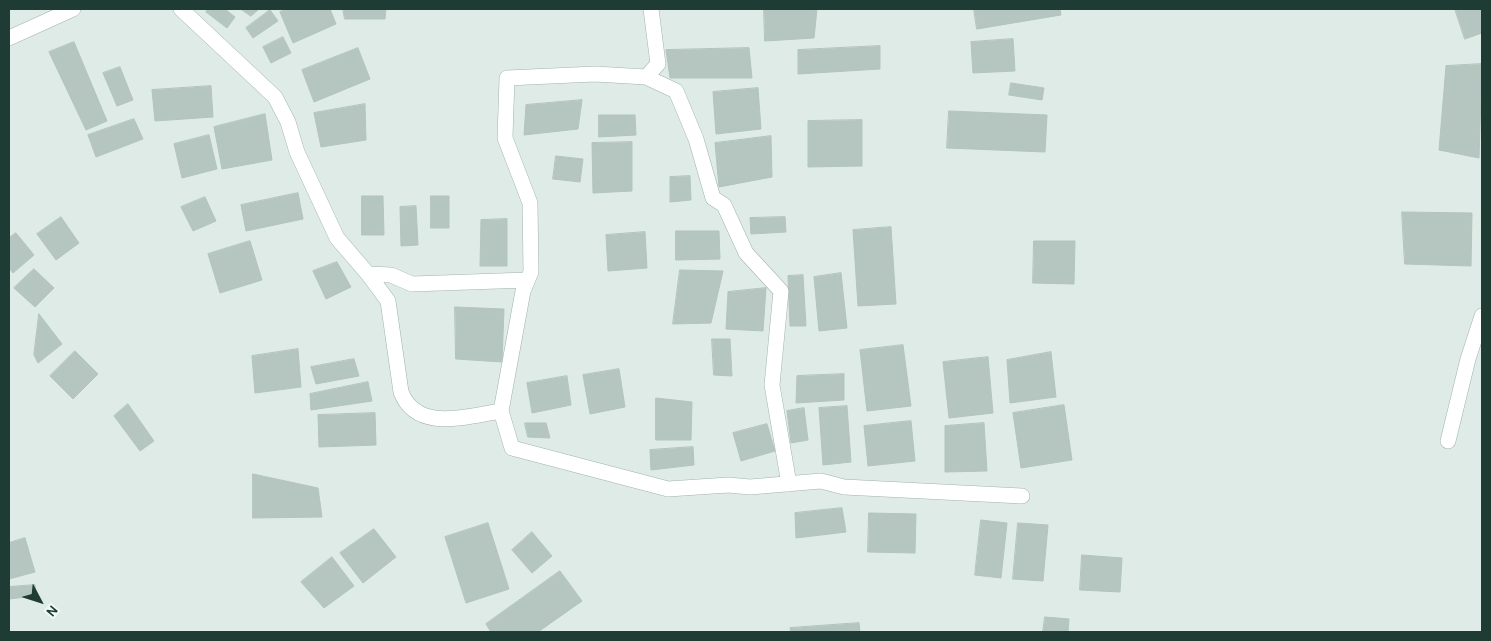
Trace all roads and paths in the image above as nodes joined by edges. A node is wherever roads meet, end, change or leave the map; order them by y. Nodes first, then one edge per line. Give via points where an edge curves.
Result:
1 (73, 9) edge
2 (181, 9) edge
3 (651, 9) edge
4 (9, 38) edge
5 (646, 77) junction
6 (368, 274) junction
7 (527, 280) junction
8 (1482, 316) edge
9 (502, 410) junction
10 (1448, 441) dead end
11 (789, 484) junction
12 (1022, 496) dead end

1 - 4 street
2 - 6 street via 275,98 337,238
3 - 5 street via 658,64
5 - 7 street via 594,74 507,78 505,138 530,203 531,272
5 - 11 street via 676,91 696,139 713,198 724,204 746,253 781,291 772,385
6 - 7 street via 391,275 412,284
6 - 9 street via 388,300 401,392 406,404 418,414 443,420
7 - 9 street
8 - 10 street
9 - 11 street via 512,448 598,472 668,489
11 - 12 street via 821,481 844,487

